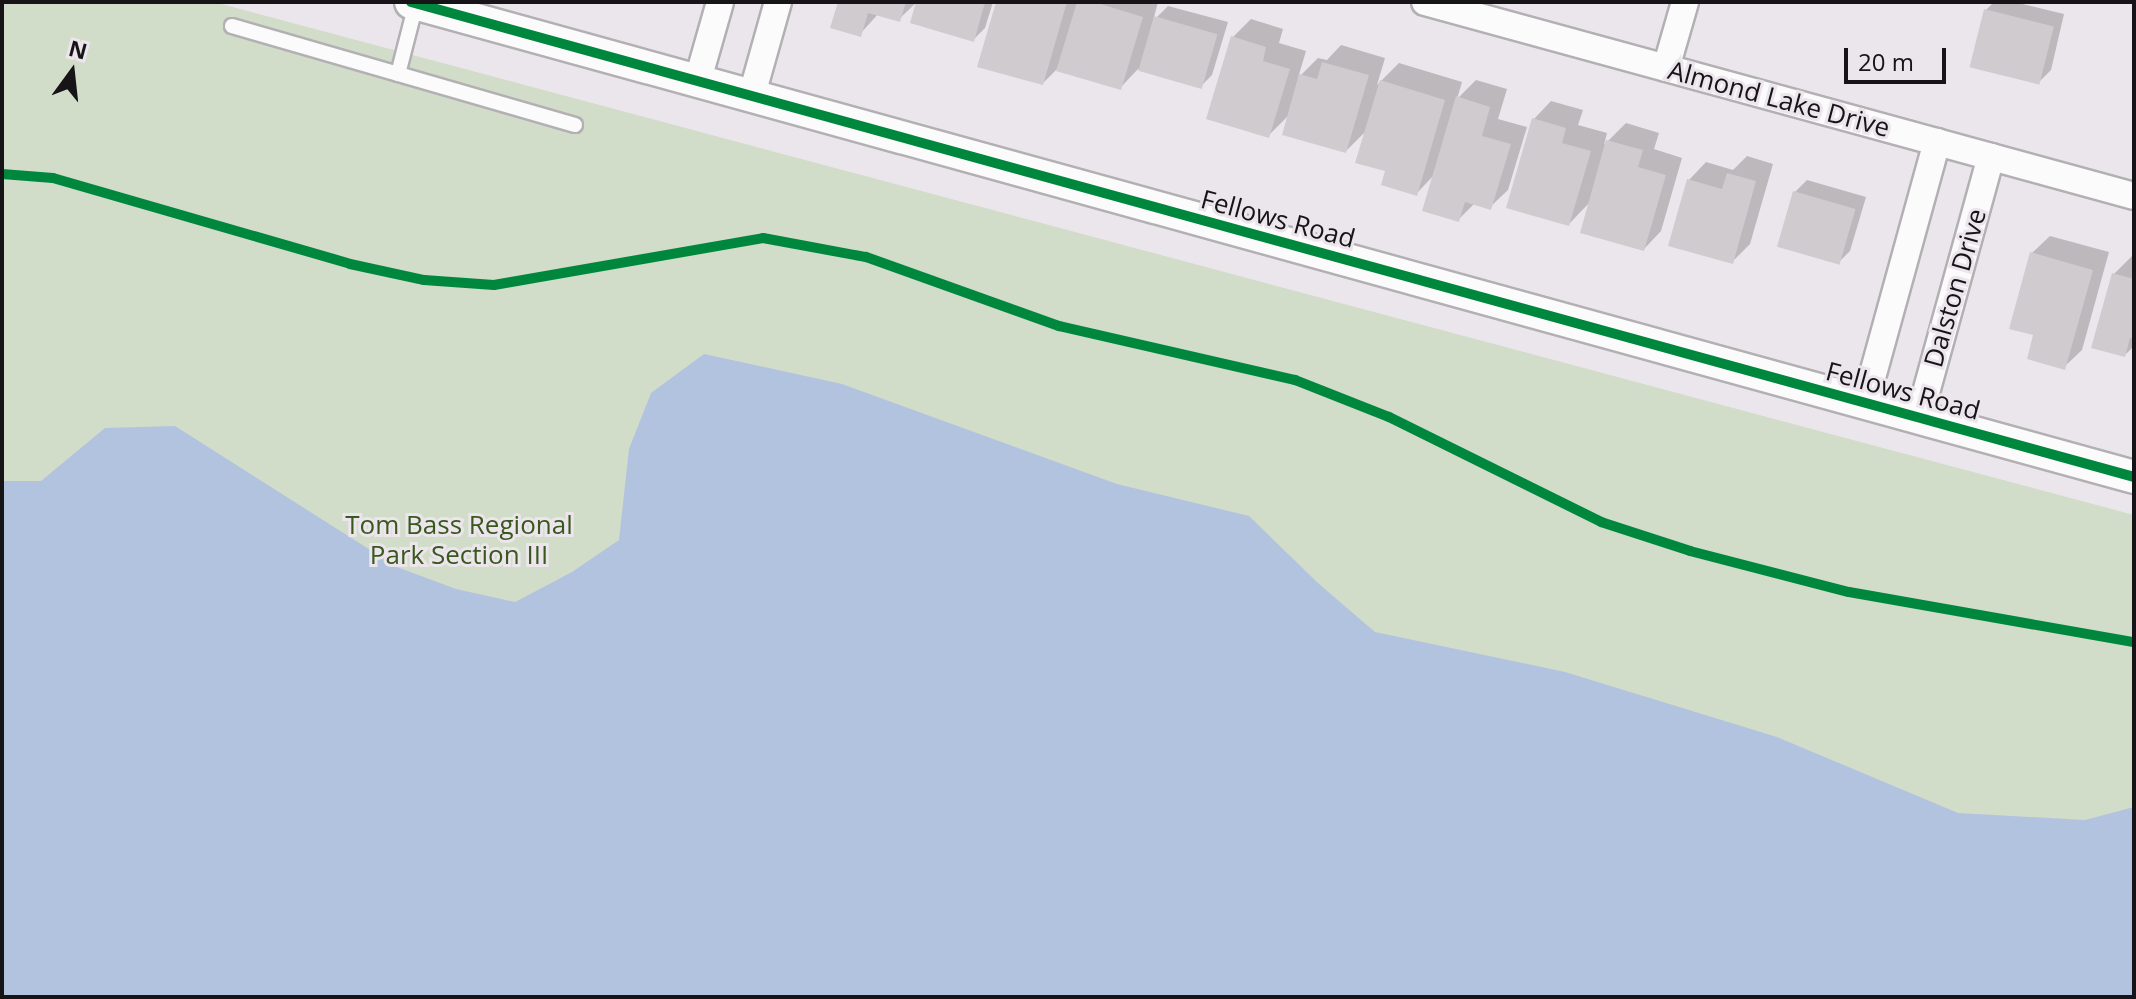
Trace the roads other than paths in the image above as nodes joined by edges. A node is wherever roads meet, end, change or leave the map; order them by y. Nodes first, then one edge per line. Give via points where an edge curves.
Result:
1 (720, 2) edge
2 (778, 2) edge
3 (1425, 2) edge
4 (1685, 2) edge
5 (414, 3) edge
6 (232, 26) dead end
7 (1666, 68) junction
8 (398, 74) junction
9 (697, 83) junction
10 (751, 98) junction
11 (575, 125) dead end
12 (1937, 142) junction
13 (1991, 157) junction
14 (2134, 196) edge
15 (1865, 403) junction
16 (1919, 418) junction
17 (2134, 477) edge

1 - 9 street
2 - 10 street
3 - 7 street, Almond Lake Drive
4 - 7 street
5 - 8 lane
5 - 9 street, Fellows Road
6 - 8 lane
7 - 12 street, Almond Lake Drive
8 - 11 lane
9 - 10 street, Fellows Road
10 - 15 street, Fellows Road
12 - 13 street, Almond Lake Drive
12 - 15 street
13 - 14 street, Almond Lake Drive
13 - 16 street, Dalston Drive
15 - 16 street, Fellows Road
16 - 17 street, Fellows Road

